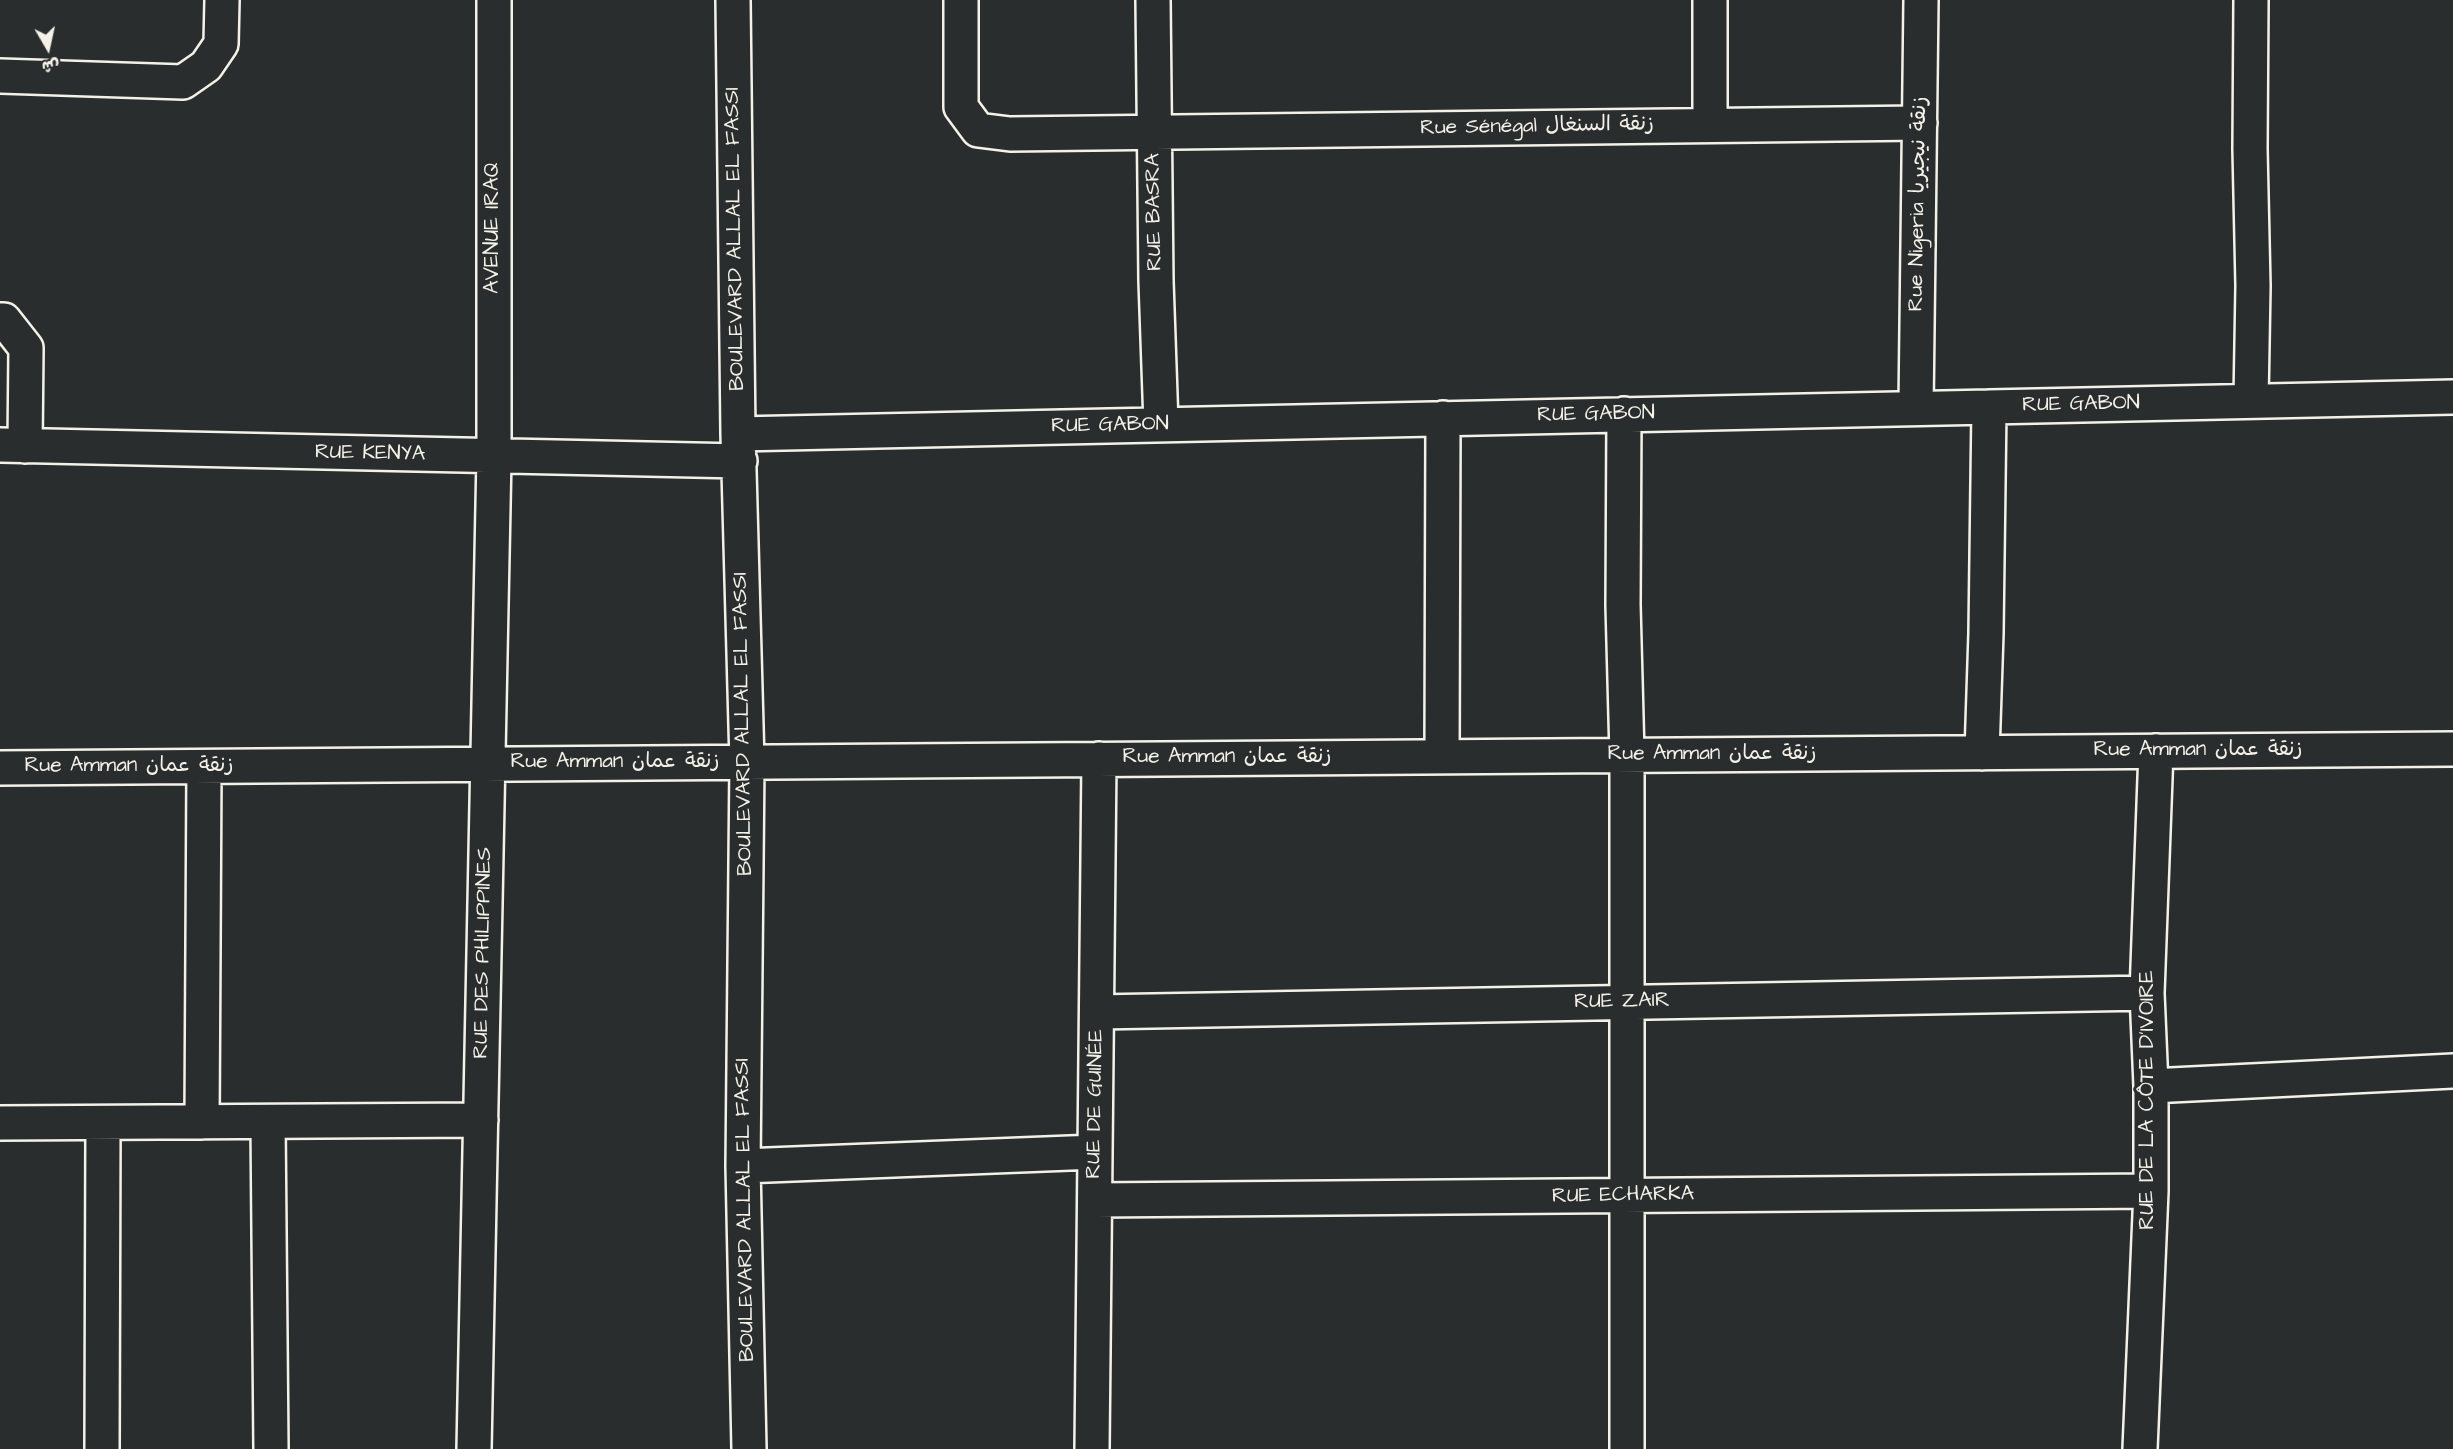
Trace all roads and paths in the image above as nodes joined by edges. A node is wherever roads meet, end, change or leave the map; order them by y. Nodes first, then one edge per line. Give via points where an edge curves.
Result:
1 (222, 0) edge
2 (494, 0) edge
3 (733, 0) edge
4 (961, 0) edge
5 (1153, 0) edge
6 (1710, 0) edge
7 (1921, 0) edge
8 (2251, 0) edge
9 (0, 76) edge
10 (1920, 123) junction
11 (1710, 125) junction
12 (1154, 132) junction
13 (0, 320) edge
14 (2453, 397) edge
15 (2251, 401) junction
16 (1989, 407) junction
17 (1916, 408) junction
18 (1624, 414) junction
19 (1443, 418) junction
20 (1161, 424) junction
21 (13, 446) edge
22 (739, 448) junction
23 (494, 456) junction
24 (2453, 749) edge
25 (2156, 751) junction
26 (1982, 753) junction
27 (1627, 755) junction
28 (1442, 757) junction
29 (1099, 759) junction
30 (747, 762) junction
31 (488, 764) junction
32 (204, 767) junction
33 (0, 768) edge
34 (2147, 993) junction
35 (1627, 1002) junction
36 (1097, 1012) junction
37 (2453, 1071) edge
38 (2151, 1086) junction
39 (481, 1120) junction
40 (202, 1122) junction
41 (268, 1122) junction
42 (0, 1123) edge
43 (103, 1123) junction
44 (1095, 1152) junction
45 (744, 1166) junction
46 (2151, 1191) junction
47 (1627, 1196) junction
48 (1096, 1200) junction
49 (102, 1449) edge
50 (271, 1449) edge
51 (474, 1449) edge
52 (749, 1449) edge
53 (1092, 1449) edge
54 (1627, 1449) edge
55 (2140, 1449) edge

1 - 9 street via 221,44 206,66 183,82
2 - 23 street, AVENUE IRAQ
3 - 22 street, BOULEVARD ALLAL EL FASSI
4 - 12 street, Rue Sénégal زنقة السنغال via 961,107 978,130 1010,134
5 - 12 street, RUE BASRA
6 - 11 street
7 - 10 street, Rue Nigeria زنقة نيجيريا
8 - 15 street
10 - 11 street, Rue Sénégal زنقة السنغال
10 - 17 street, Rue Nigeria زنقة نيجيريا
11 - 12 street, Rue Sénégal زنقة السنغال
12 - 20 street, RUE BASRA
13 - 21 street via 26,348
14 - 15 street, RUE GABON
15 - 16 street, RUE GABON
16 - 17 street, RUE GABON
16 - 26 street
17 - 18 street, RUE GABON
18 - 19 street, RUE GABON
18 - 27 street
19 - 20 street, RUE GABON
19 - 28 street
20 - 22 street, RUE GABON
21 - 23 street, RUE KENYA
22 - 23 street, RUE KENYA
22 - 30 street, BOULEVARD ALLAL EL FASSI
23 - 31 street, RUE DES PHILIPPINES
24 - 25 street, Rue Amman زنقة عمان
25 - 26 street, Rue Amman زنقة عمان
25 - 34 street, RUE DE LA CÔTE D'IVOIRE
26 - 27 street, Rue Amman زنقة عمان
27 - 28 street, Rue Amman زنقة عمان
27 - 35 street
28 - 29 street, Rue Amman زنقة عمان
29 - 30 street, Rue Amman زنقة عمان
29 - 36 street, RUE DE GUINÉE
30 - 31 street, Rue Amman زنقة عمان
30 - 45 street, BOULEVARD ALLAL EL FASSI
31 - 32 street, Rue Amman زنقة عمان
31 - 39 street, RUE DES PHILIPPINES
32 - 33 street, Rue Amman زنقة عمان
32 - 40 street
34 - 35 street, RUE ZAIR
34 - 38 street, RUE DE LA CÔTE D'IVOIRE
35 - 36 street, RUE ZAIR
35 - 47 street
36 - 44 street, RUE DE GUINÉE
37 - 38 street
38 - 46 street, RUE DE LA CÔTE D'IVOIRE
39 - 41 street
39 - 51 street, RUE DES PHILIPPINES
40 - 41 street
40 - 43 street
41 - 50 street
42 - 43 street
43 - 49 street
44 - 45 street
44 - 48 street, RUE DE GUINÉE
45 - 52 street, BOULEVARD ALLAL EL FASSI
46 - 47 street, RUE ECHARKA
46 - 55 street, RUE DE LA CÔTE D'IVOIRE
47 - 48 street, RUE ECHARKA
47 - 54 street
48 - 53 street, RUE DE GUINÉE

